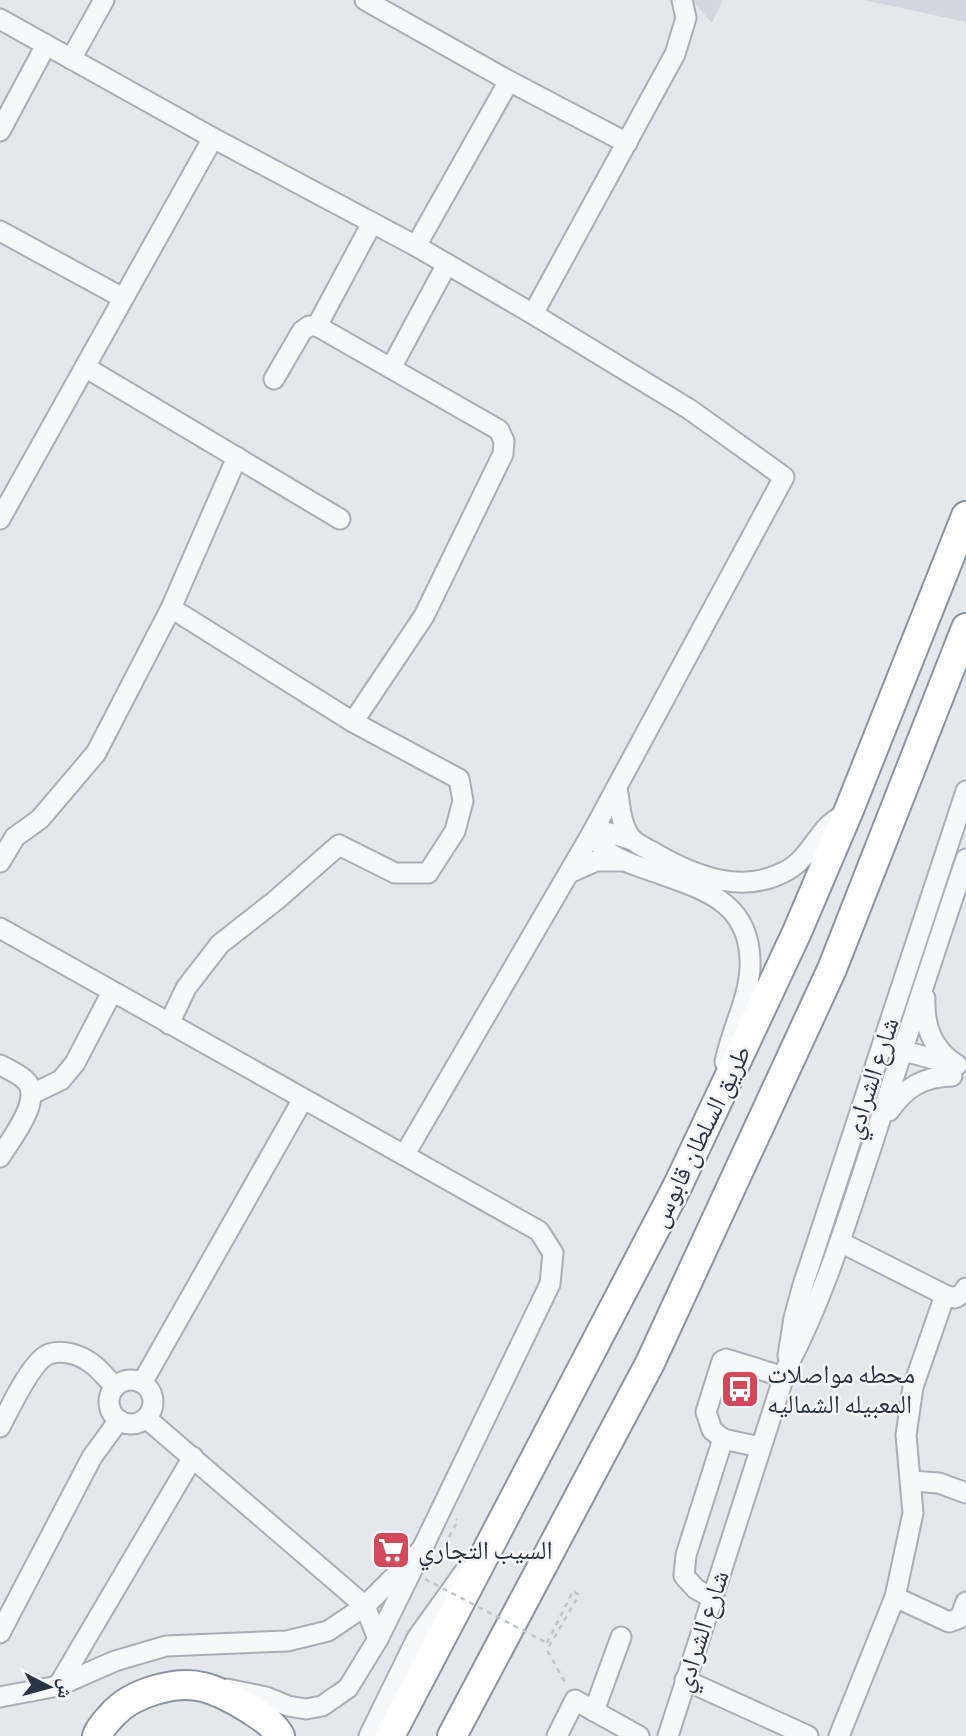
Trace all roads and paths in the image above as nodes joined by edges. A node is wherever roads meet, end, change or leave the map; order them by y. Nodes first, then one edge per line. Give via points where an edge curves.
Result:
1 (104, 0) edge
2 (365, 0) edge
3 (682, 0) edge
4 (0, 19) edge
5 (46, 45) junction
6 (71, 59) junction
7 (509, 81) junction
8 (0, 131) edge
9 (213, 138) junction
10 (627, 143) junction
11 (372, 223) junction
12 (0, 231) edge
13 (416, 246) junction
14 (447, 264) junction
15 (123, 298) junction
16 (533, 314) junction
17 (317, 326) junction
18 (85, 366) junction
19 (391, 369) junction
20 (274, 379) dead end
21 (237, 457) junction
22 (966, 516) edge
23 (0, 519) edge
24 (340, 519) dead end
25 (171, 608) junction
26 (966, 628) edge
27 (353, 722) junction
28 (617, 787) junction
29 (966, 791) edge
30 (849, 810) junction
31 (592, 833) junction
32 (632, 839) junction
33 (966, 859) edge
34 (621, 861) junction
35 (0, 862) edge
36 (569, 873) junction
37 (0, 928) edge
38 (930, 962) junction
39 (112, 992) junction
40 (169, 1024) junction
41 (879, 1053) junction
42 (901, 1058) junction
43 (0, 1065) edge
44 (960, 1072) edge
45 (722, 1091) junction
46 (32, 1094) junction
47 (303, 1099) junction
48 (874, 1136) junction
49 (405, 1154) junction
50 (0, 1157) edge
51 (840, 1242) junction
52 (966, 1287) edge
53 (945, 1295) junction
54 (786, 1372) junction
55 (142, 1383) junction
56 (115, 1387) junction
57 (146, 1418) junction
58 (119, 1420) junction
59 (0, 1426) edge
60 (723, 1439) junction
61 (760, 1447) junction
62 (193, 1457) junction
63 (911, 1481) junction
64 (966, 1493) edge
65 (578, 1498) junction
66 (495, 1535) junction
67 (422, 1549) junction
68 (425, 1579) dead end
69 (895, 1597) junction
70 (712, 1598) junction
71 (966, 1602) edge
72 (365, 1606) junction
73 (0, 1633) edge
74 (621, 1637) dead end
75 (378, 1639) junction
76 (685, 1680) junction
77 (58, 1686) junction
78 (202, 1686) junction
79 (0, 1697) edge
80 (575, 1700) junction
81 (594, 1710) junction
82 (97, 1736) edge
83 (280, 1736) edge
84 (369, 1736) edge
85 (390, 1736) edge
86 (452, 1736) edge
87 (467, 1736) edge
88 (557, 1736) edge
89 (639, 1736) edge
90 (668, 1736) edge
91 (808, 1736) edge
92 (839, 1736) edge

1 - 6 street
2 - 7 street
3 - 10 street via 686,18 676,54
4 - 5 street
5 - 6 street
5 - 8 street
6 - 9 street
7 - 10 street
7 - 13 street
9 - 11 street
9 - 15 street
10 - 16 street
11 - 13 street
11 - 17 street
12 - 15 street
13 - 14 street
14 - 16 street
14 - 19 street
15 - 18 street
16 - 28 street via 689,409 785,477
17 - 19 street
17 - 20 street via 302,331
18 - 21 street
18 - 23 street
19 - 27 street via 499,430 503,454 424,617
21 - 24 street
21 - 25 street
22 - 30 highway, طريق السلطان قابوس
25 - 27 street
25 - 35 street via 96,753 40,819 15,837
26 - 65 highway, طريق السلطان قابوس via 832,969 650,1363
27 - 40 street via 459,779 463,801 455,831 428,873 395,873 339,845 220,944 186,988
28 - 31 street
28 - 32 street via 622,821
29 - 41 street, شارع الشرادي
30 - 32 street via 787,871 750,883 714,880
30 - 45 highway, طريق السلطان قابوس
31 - 32 street via 603,831
31 - 34 street via 598,844
31 - 36 street
33 - 38 street, شارع الشرادي
34 - 36 street via 596,861
34 - 45 street via 713,895 727,904 746,933 750,970
36 - 49 street
37 - 39 street
38 - 42 street, شارع الشرادي
38 - 44 street via 926,1025 937,1048
39 - 40 street
39 - 46 street via 75,1063 61,1080
40 - 47 street
41 - 42 street
41 - 54 street, شارع الشرادي via 798,1301
42 - 44 street
42 - 48 street, شارع الشرادي
43 - 46 street via 27,1080
44 - 48 street via 928,1078 908,1088
45 - 66 highway, طريق السلطان قابوس via 678,1185
46 - 50 street via 29,1110
47 - 49 street
47 - 55 street
48 - 51 street, شارع الشرادي
49 - 67 street via 539,1231 553,1253 550,1284
51 - 53 street
51 - 54 street, شارع الشرادي
52 - 53 street via 955,1297
53 - 63 street via 914,1387 906,1435
54 - 60 street via 722,1361 706,1412 712,1430
54 - 61 street, شارع الشرادي
55 - 56 street via 128,1380
55 - 57 street via 153,1403
56 - 58 street via 109,1404
56 - 59 street via 93,1364 76,1355 47,1354 34,1366
57 - 58 street via 128,1423
57 - 62 street
58 - 73 street via 92,1457
60 - 61 street
60 - 70 street via 685,1555 684,1576
61 - 70 street, شارع الشرادي
62 - 72 street
62 - 77 street
63 - 64 street via 939,1483
63 - 69 street via 913,1513
65 - 86 highway, طريق السلطان قابوس
65 - 87 street via 571,1534
66 - 84 street via 417,1638
66 - 85 highway, طريق السلطان قابوس
67 - 72 street
67 - 75 street
68 - 80 path, bridge via 547,1643 573,1591 579,1595 547,1650
69 - 71 street via 949,1622 960,1618
69 - 92 street
70 - 76 street, شارع الشرادي
72 - 75 street
72 - 77 street via 328,1631 287,1641 166,1646 115,1661
74 - 81 street
75 - 78 street via 348,1688 322,1706 288,1706 266,1697
76 - 90 street, شارع الشرادي
76 - 91 street
77 - 79 street
78 - 82 highway via 165,1687 140,1694 118,1709
78 - 83 highway via 264,1718
80 - 81 street
80 - 88 street
81 - 89 street

